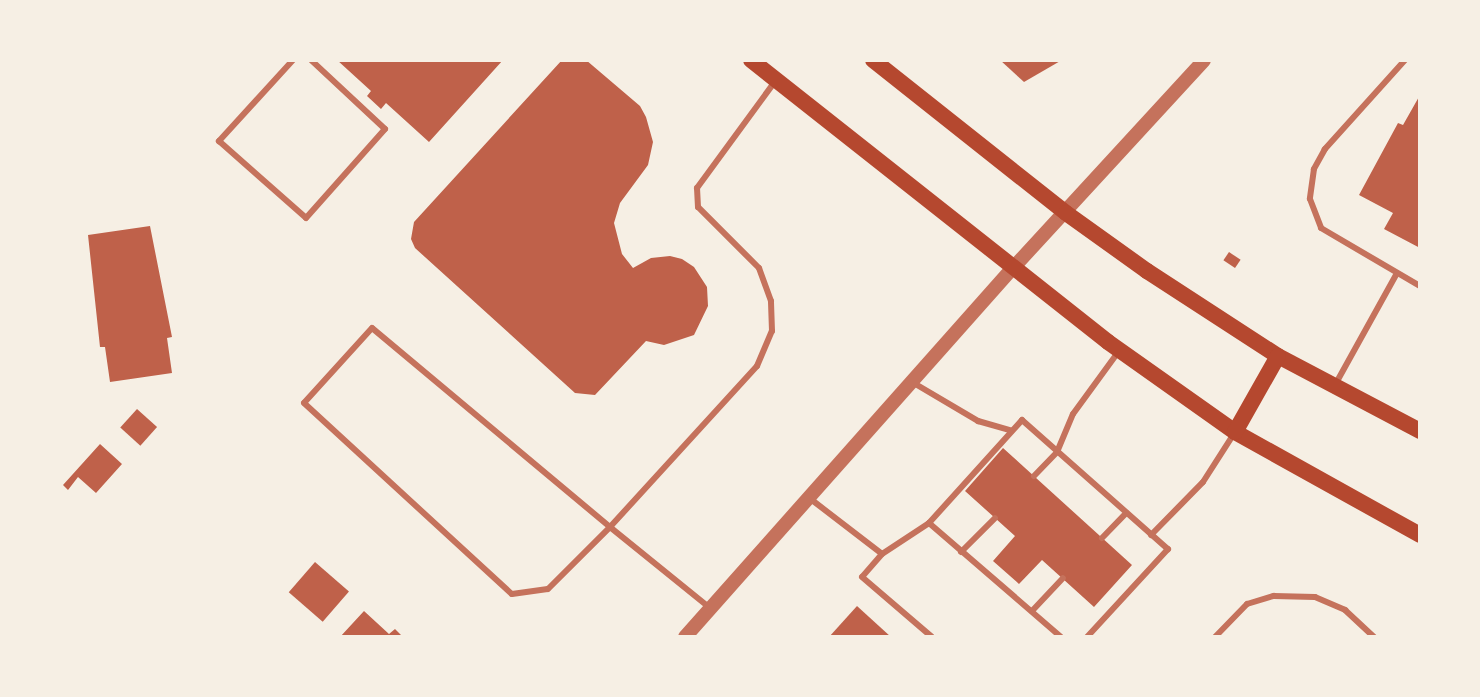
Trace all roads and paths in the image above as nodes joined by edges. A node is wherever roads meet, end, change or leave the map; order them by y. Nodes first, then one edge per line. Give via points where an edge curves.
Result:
1 (293, 60) edge
2 (311, 60) edge
3 (751, 60) edge
4 (873, 60) edge
5 (1204, 60) edge
6 (1405, 60) edge
7 (776, 80) junction
8 (1066, 213) junction
9 (1013, 268) junction
10 (1397, 273) junction
11 (1420, 286) edge
12 (1120, 350) junction
13 (1278, 356) junction
14 (911, 382) junction
15 (1335, 385) junction
16 (1012, 431) junction
17 (1420, 431) edge
18 (1235, 432) junction
19 (1057, 452) junction
20 (1034, 476) dead end
21 (808, 497) junction
22 (1126, 513) junction
23 (995, 518) dead end
24 (929, 523) junction
25 (610, 527) junction
26 (1151, 535) junction
27 (1420, 535) edge
28 (1102, 538) dead end
29 (961, 552) junction
30 (882, 554) junction
31 (1063, 578) dead end
32 (710, 608) junction
33 (1032, 611) junction
34 (685, 637) edge
35 (932, 637) edge
36 (1061, 637) edge
37 (1087, 637) edge
38 (1215, 637) edge
39 (1374, 637) edge

1 - 2 lane via 219,141 306,218 385,129
3 - 7 main road
4 - 8 main road
5 - 8 street
6 - 10 lane via 1325,149 1309,186 1321,228
7 - 9 main road
7 - 25 lane via 697,188 698,207 759,268 771,301 772,331 757,366
8 - 9 street
8 - 13 main road
9 - 12 main road
9 - 14 street
10 - 11 lane
10 - 15 lane
12 - 18 main road
12 - 19 lane via 1073,414
13 - 15 main road
13 - 18 main road
14 - 16 lane via 978,421
14 - 21 street
15 - 17 main road
16 - 19 lane via 1022,420
16 - 24 lane
18 - 26 lane via 1203,482
18 - 27 main road
19 - 20 lane
19 - 22 lane
21 - 30 lane
21 - 32 street
22 - 26 lane
22 - 28 lane
23 - 29 lane
24 - 29 lane
24 - 30 lane
25 - 25 lane via 548,589 512,594 304,403 372,328
25 - 32 lane
26 - 37 lane via 1168,549
29 - 33 lane
30 - 35 lane via 862,577
31 - 33 lane
32 - 34 street
33 - 36 lane
38 - 39 lane via 1247,604 1274,596 1315,597 1345,610

